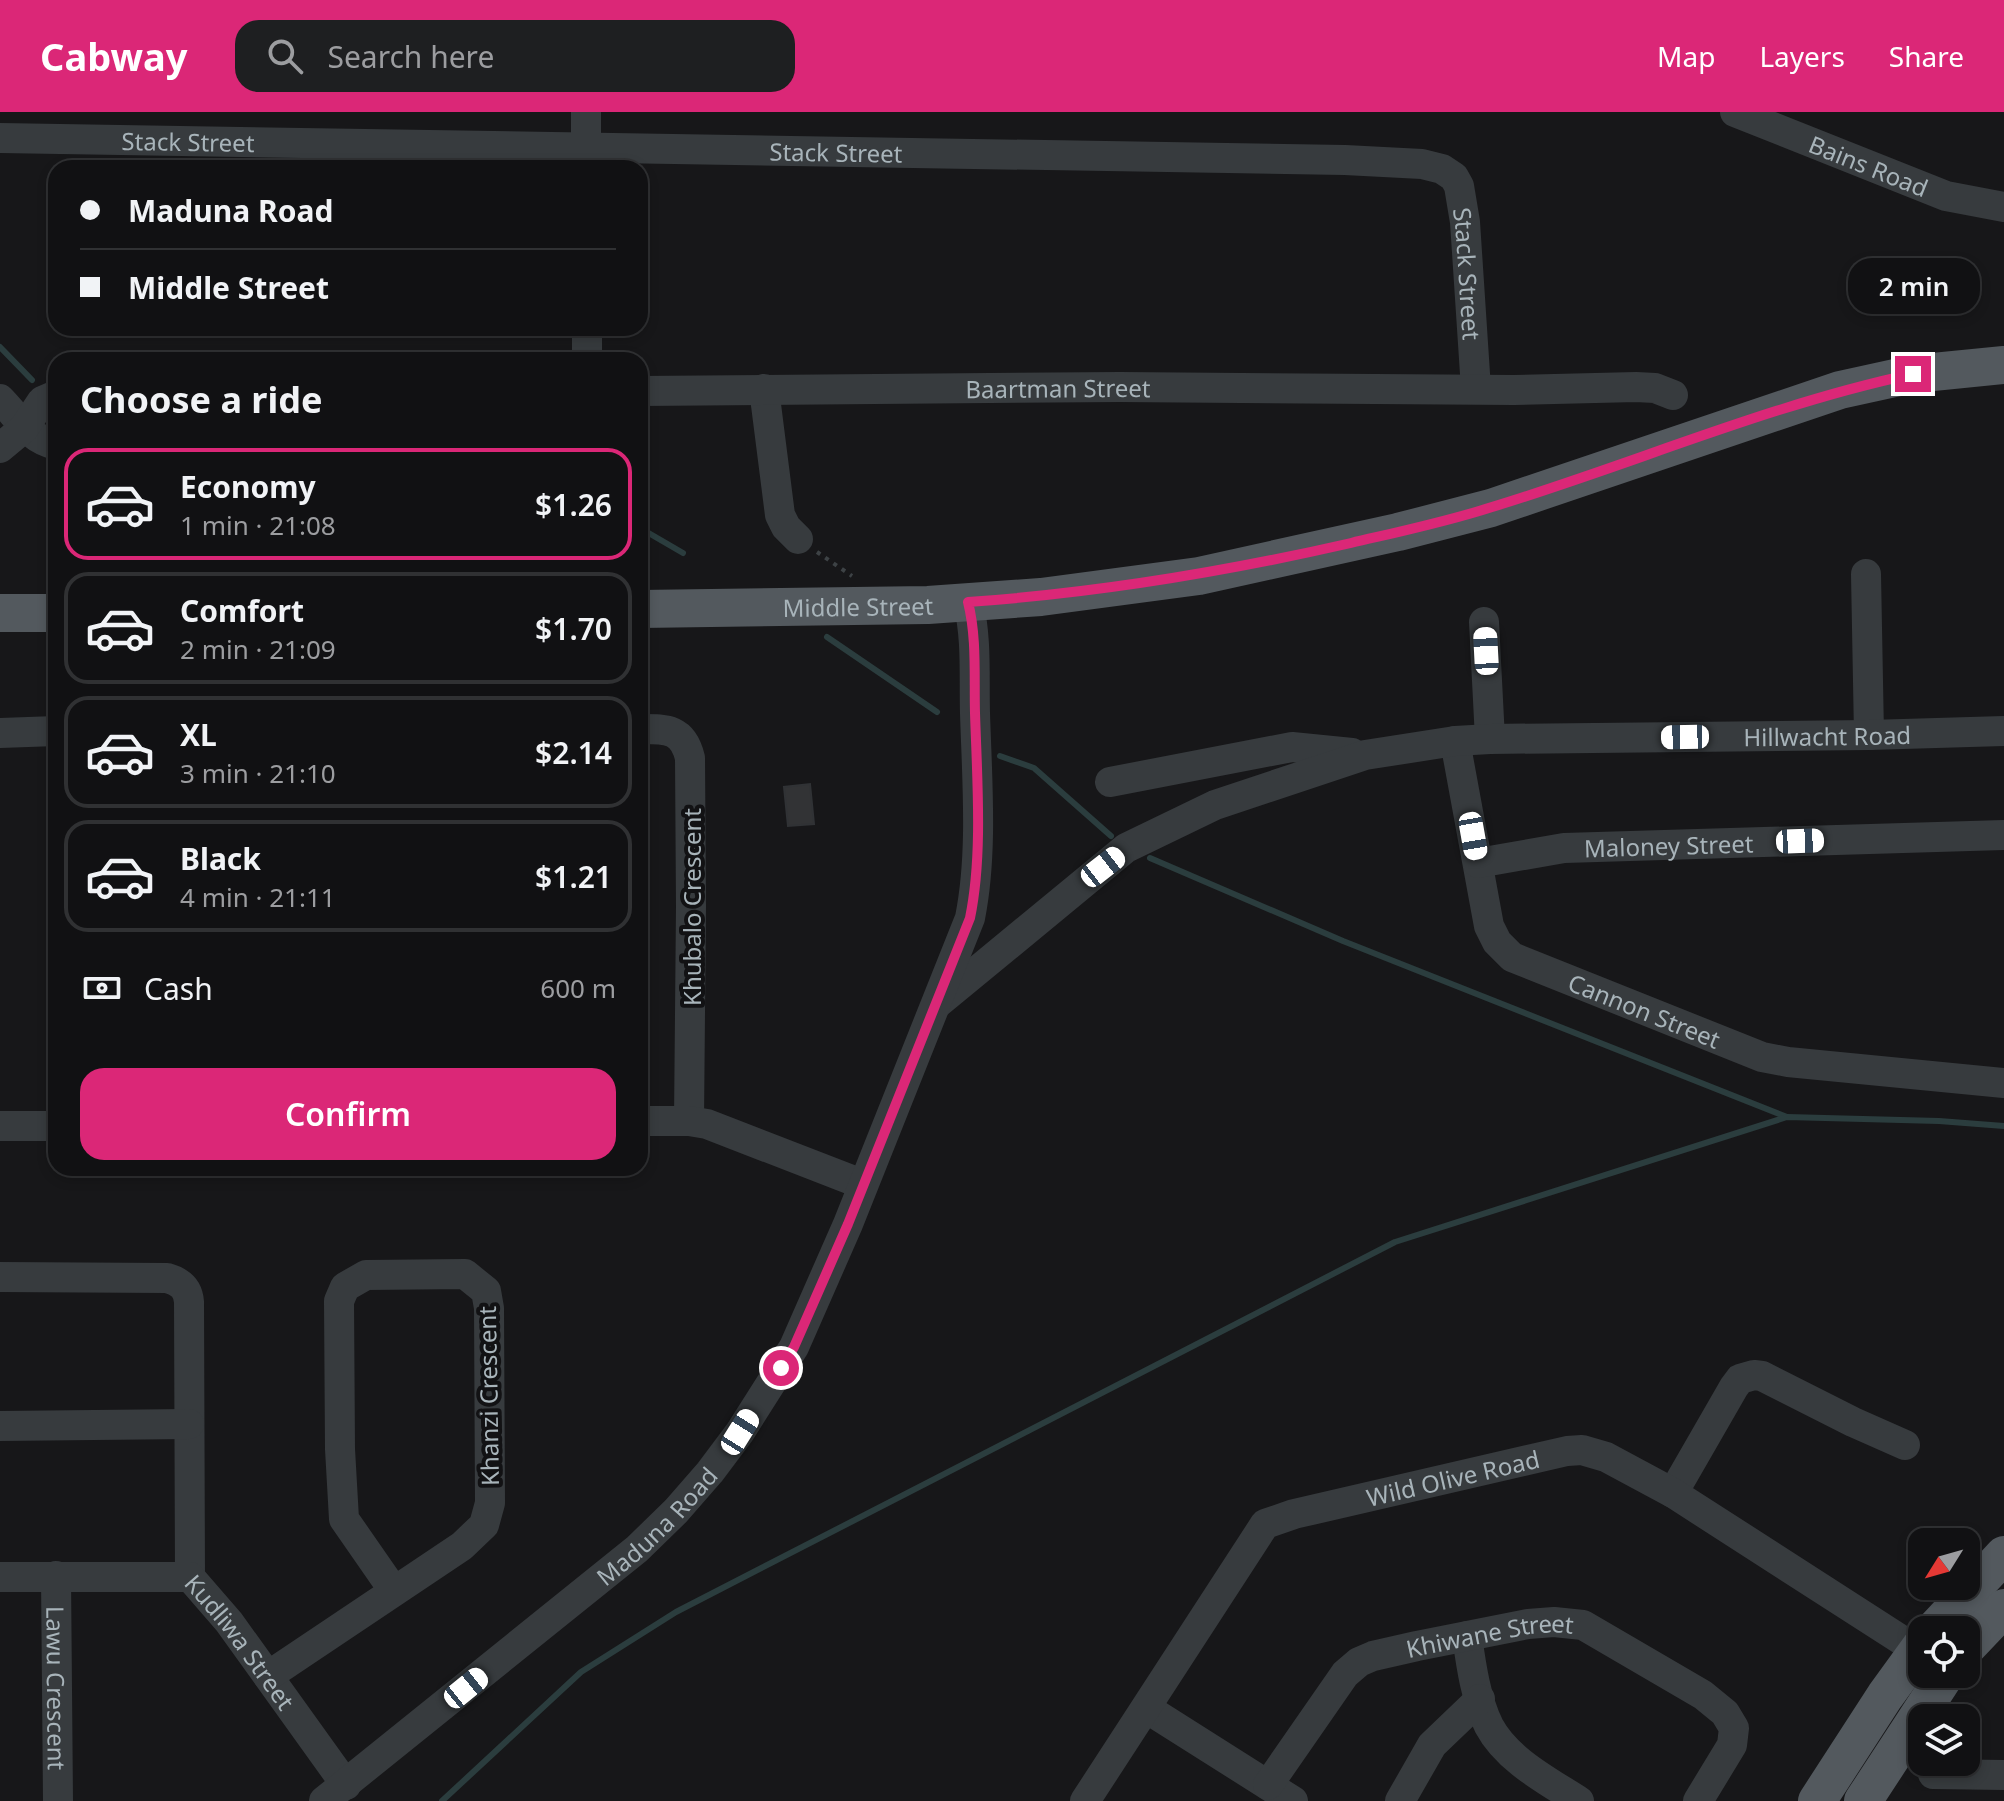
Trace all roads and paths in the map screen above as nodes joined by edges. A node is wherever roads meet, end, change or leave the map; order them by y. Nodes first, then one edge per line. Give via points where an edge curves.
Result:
1 (586, 112) edge
2 (1735, 112) edge
3 (0, 138) edge
4 (586, 158) edge
5 (2004, 207) edge
6 (2004, 365) edge
7 (764, 389) junction
8 (1476, 389) junction
9 (648, 391) edge
10 (1673, 395) dead end
11 (48, 398) edge
12 (0, 399) edge
13 (24, 428) junction
14 (48, 442) edge
15 (0, 448) edge
16 (798, 539) joint
17 (1866, 574) dead end
18 (860, 582) dead end
19 (968, 602) junction
20 (648, 609) edge
21 (0, 613) edge
22 (48, 613) edge
23 (1484, 622) dead end
24 (648, 729) edge
25 (48, 731) edge
26 (2004, 731) edge
27 (0, 733) edge
28 (1869, 735) junction
29 (1490, 739) junction
30 (1455, 741) junction
31 (1365, 755) junction
32 (1110, 782) dead end
33 (2004, 835) edge
34 (1478, 863) junction
35 (937, 1004) junction
36 (2004, 1083) edge
37 (648, 1121) edge
38 (689, 1121) junction
39 (0, 1126) edge
40 (48, 1126) edge
41 (862, 1184) junction
42 (0, 1277) edge
43 (189, 1424) junction
44 (0, 1426) edge
45 (1905, 1445) dead end
46 (1673, 1493) junction
47 (2004, 1555) edge
48 (56, 1576) junction
49 (0, 1577) edge
50 (190, 1577) junction
51 (394, 1591) junction
52 (2004, 1608) edge
53 (1956, 1616) edge
54 (1980, 1633) edge
55 (1467, 1636) junction
56 (1908, 1637) edge
57 (268, 1676) junction
58 (1908, 1679) edge
59 (1913, 1688) edge
60 (1480, 1699) junction
61 (1146, 1708) junction
62 (1980, 1775) edge
63 (2004, 1775) edge
64 (335, 1793) edge
65 (1281, 1793) edge
66 (58, 1801) edge
67 (1085, 1801) edge
68 (1400, 1801) edge
69 (1579, 1801) edge
70 (1698, 1801) edge
71 (1817, 1801) edge
72 (1863, 1801) edge

1 - 4 street
2 - 5 street, Bains Road via 1946,196
3 - 4 street, Stack Street
4 - 8 street, Stack Street via 1345,160 1433,166 1454,177 1462,198
6 - 19 main road, Middle Street via 1913,374 1840,390 1491,508 1270,561 1199,576
7 - 8 street, Baartman Street
7 - 9 street, Baartman Street
7 - 16 street via 778,506 786,527
8 - 10 street, Baartman Street via 1636,387
11 - 13 street
12 - 13 street
13 - 14 street
13 - 15 street
16 - 18 path
17 - 28 street
19 - 20 main road, Middle Street
19 - 35 street, Maduna Road via 973,622 976,888
21 - 22 main road
23 - 29 street
24 - 38 street, Khubalo Crescent via 674,733 690,758
25 - 27 street
26 - 28 street, Hillwacht Road
28 - 29 street, Hillwacht Road
29 - 30 street, Hillwacht Road
30 - 31 street, Hillwacht Road
30 - 34 street, Cannon Street
31 - 32 street, Hillwacht Road via 1292,747
31 - 35 street, Hillwacht Road via 1215,805 1126,848
33 - 34 street, Maloney Street via 1564,848
34 - 36 street, Cannon Street via 1489,926 1512,957 1762,1057
35 - 41 street, Maduna Road
37 - 38 street
38 - 41 street
39 - 40 street
41 - 64 street, Maduna Road via 794,1347 710,1472 637,1549
42 - 43 street via 179,1282 189,1302
43 - 44 street
43 - 50 street
45 - 46 street via 1754,1375 1734,1387
46 - 56 street, Wild Olive Road
46 - 61 street, Wild Olive Road via 1606,1457 1573,1451 1276,1519 1262,1527
47 - 53 main road
48 - 49 street, Kudliwa Street
48 - 50 street, Kudliwa Street
48 - 66 street, Lawu Crescent
50 - 57 street, Kudliwa Street
51 - 51 street, Khanzi Crescent via 462,1546 488,1516 488,1299 482,1286 465,1274 366,1275 345,1287 339,1301 344,1519
51 - 57 street, Khanzi Crescent
52 - 54 main road
55 - 60 street
55 - 65 street, Khiwane Street via 1359,1662 1345,1674
55 - 70 street, Khiwane Street via 1528,1624 1583,1625 1716,1704 1730,1720 1734,1737
57 - 64 street, Kudliwa Street
58 - 71 main road
59 - 72 main road
60 - 68 street via 1432,1745
60 - 69 street via 1490,1727 1506,1748
61 - 65 street
61 - 67 street, Wild Olive Road
62 - 63 street

